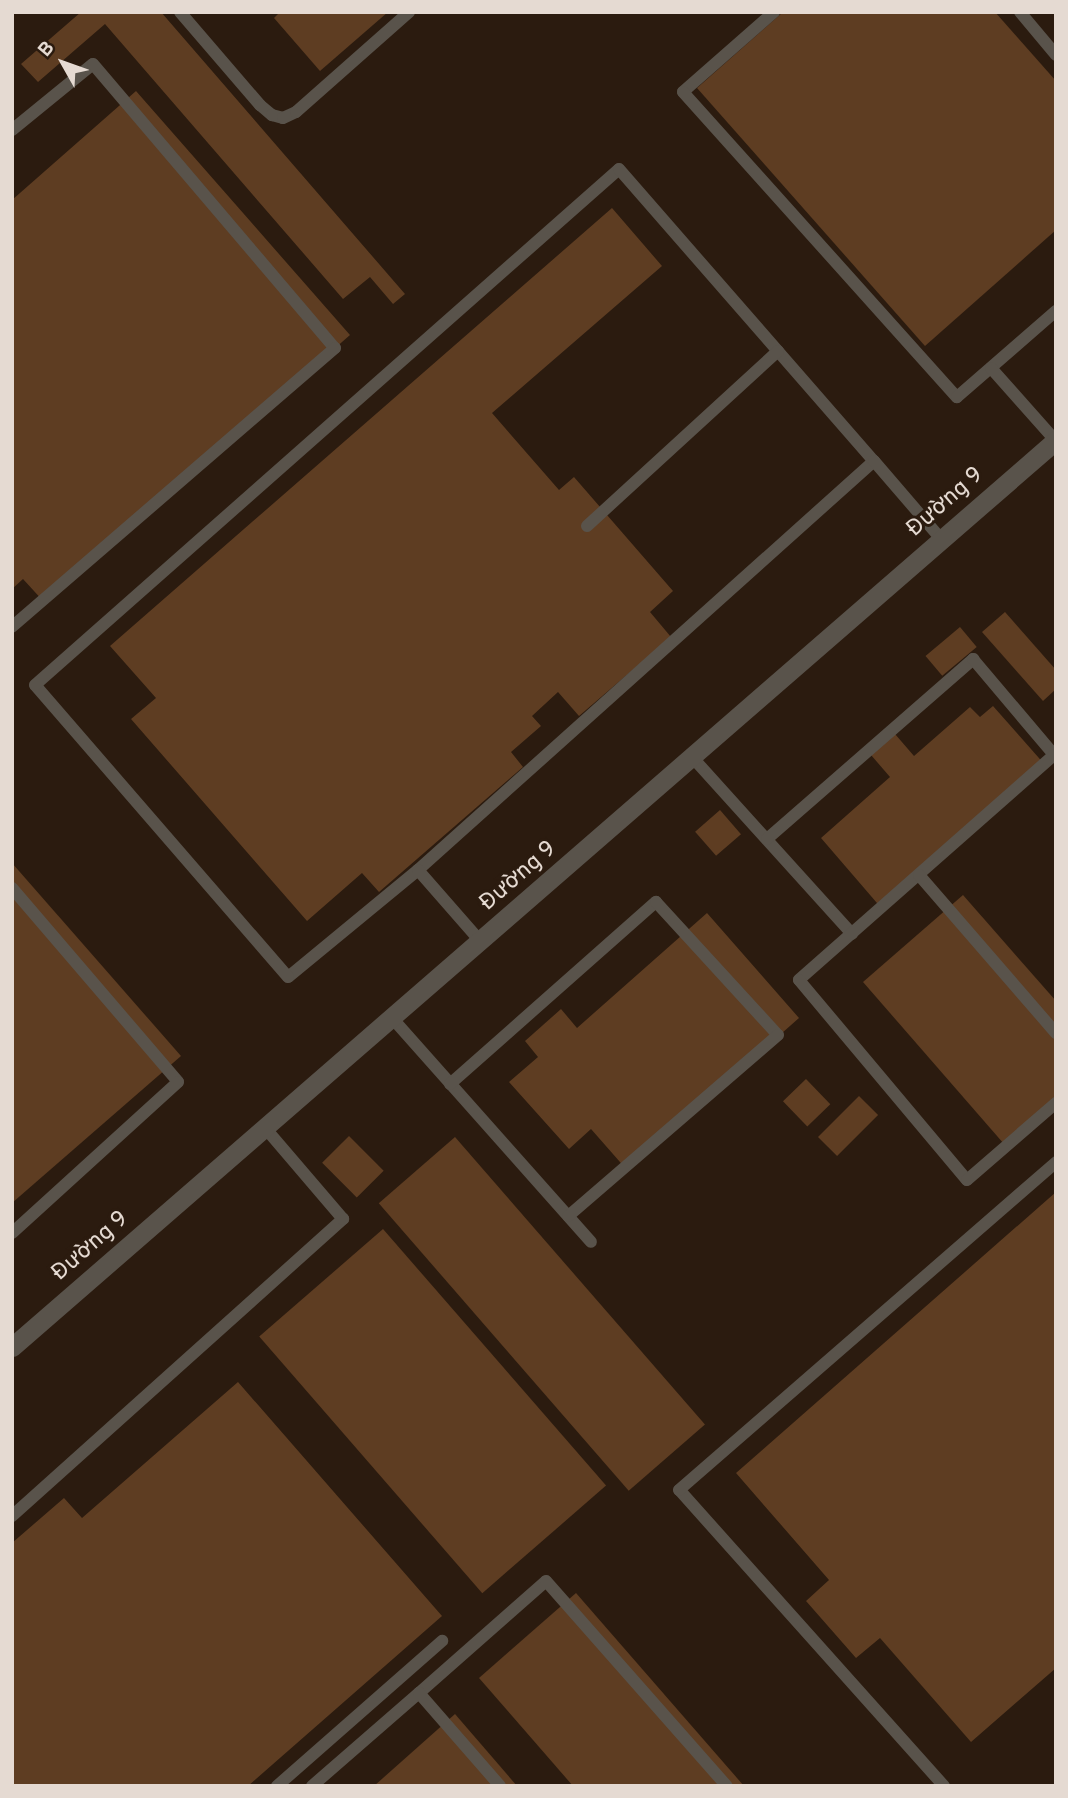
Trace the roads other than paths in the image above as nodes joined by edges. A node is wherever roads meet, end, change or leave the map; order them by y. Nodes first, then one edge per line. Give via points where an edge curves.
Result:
1 (180, 12) edge
2 (409, 12) edge
3 (774, 12) edge
4 (1020, 12) edge
5 (1056, 55) edge
6 (12, 130) edge
7 (1056, 311) edge
8 (778, 351) junction
9 (991, 368) junction
10 (1055, 440) edge
11 (874, 461) junction
12 (587, 526) dead end
13 (942, 540) junction
14 (12, 627) edge
15 (693, 758) junction
16 (766, 839) junction
17 (418, 870) junction
18 (919, 875) junction
19 (12, 888) edge
20 (852, 934) junction
21 (481, 942) junction
22 (393, 1019) junction
23 (1056, 1032) edge
24 (450, 1084) junction
25 (1056, 1103) edge
26 (266, 1129) junction
27 (1056, 1161) edge
28 (568, 1216) junction
29 (12, 1233) edge
30 (591, 1242) dead end
31 (12, 1347) edge
32 (12, 1516) edge
33 (442, 1641) dead end
34 (419, 1693) junction
35 (277, 1786) edge
36 (312, 1786) edge
37 (500, 1786) edge
38 (727, 1786) edge
39 (944, 1786) edge

1 - 2 lane via 260,105 283,118 296,112
3 - 9 lane via 683,92 957,397
4 - 5 lane
6 - 14 lane via 93,64 335,348
7 - 9 lane
8 - 11 lane
8 - 12 lane
8 - 17 lane via 619,169 35,684 288,977
9 - 10 lane
10 - 13 street, Đường 9
11 - 13 lane
11 - 17 lane
13 - 15 street, Đường 9
15 - 16 lane
15 - 21 street, Đường 9
16 - 18 lane via 973,659 1054,755
16 - 20 lane
17 - 21 lane
18 - 20 lane
18 - 23 lane
19 - 29 lane via 178,1082
20 - 25 lane via 799,981 967,1180
21 - 22 street, Đường 9
22 - 24 lane
22 - 26 street, Đường 9
24 - 28 lane
24 - 28 lane via 656,902 778,1035
26 - 31 street, Đường 9
26 - 32 lane via 343,1219
27 - 39 lane via 679,1490
28 - 30 lane
33 - 35 lane
34 - 36 lane
34 - 37 lane
34 - 38 lane via 546,1581

